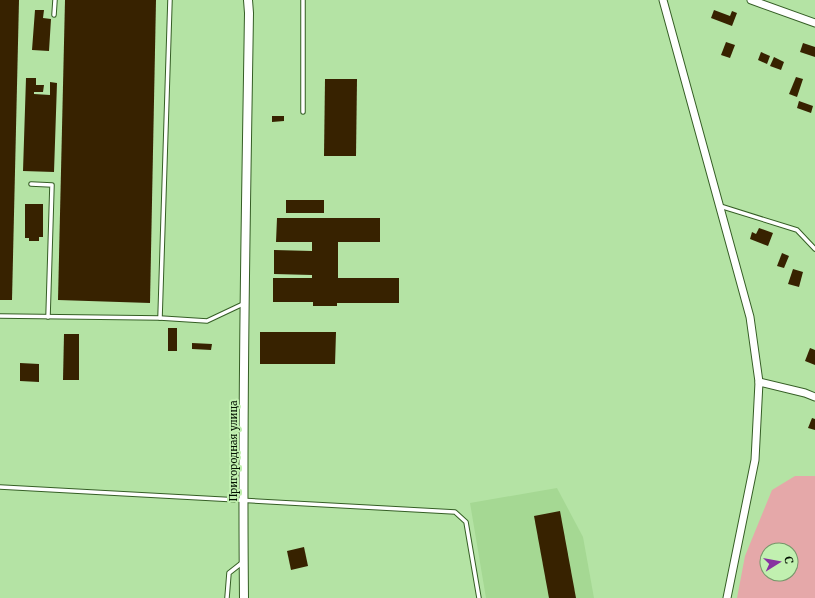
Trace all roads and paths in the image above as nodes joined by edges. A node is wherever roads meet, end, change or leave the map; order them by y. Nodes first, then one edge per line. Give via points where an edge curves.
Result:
1 (55, 0) edge
2 (170, 0) edge
3 (248, 0) edge
4 (303, 0) edge
5 (663, 0) edge
6 (751, 0) edge
7 (54, 15) dead end
8 (815, 23) edge
9 (303, 112) dead end
10 (31, 184) dead end
11 (719, 206) junction
12 (815, 249) edge
13 (244, 304) junction
14 (0, 316) edge
15 (48, 317) junction
16 (160, 318) junction
17 (759, 382) junction
18 (815, 397) edge
19 (0, 487) edge
20 (243, 501) junction
21 (244, 562) junction
22 (227, 598) edge
23 (244, 598) edge
24 (479, 598) edge
25 (727, 598) edge

1 - 7 lane
2 - 16 lane
3 - 13 street, Пригородная улица
4 - 9 lane
5 - 11 street
6 - 8 street
10 - 15 lane via 52,184
11 - 12 lane via 797,230
11 - 17 street via 750,317
13 - 16 lane via 207,321
13 - 20 street, Пригородная улица
14 - 15 lane
15 - 16 lane
17 - 18 street
17 - 25 street via 755,460
19 - 20 lane
20 - 21 street, Пригородная улица
20 - 24 lane via 455,512 466,522
21 - 22 lane via 229,573
21 - 23 street, Пригородная улица

